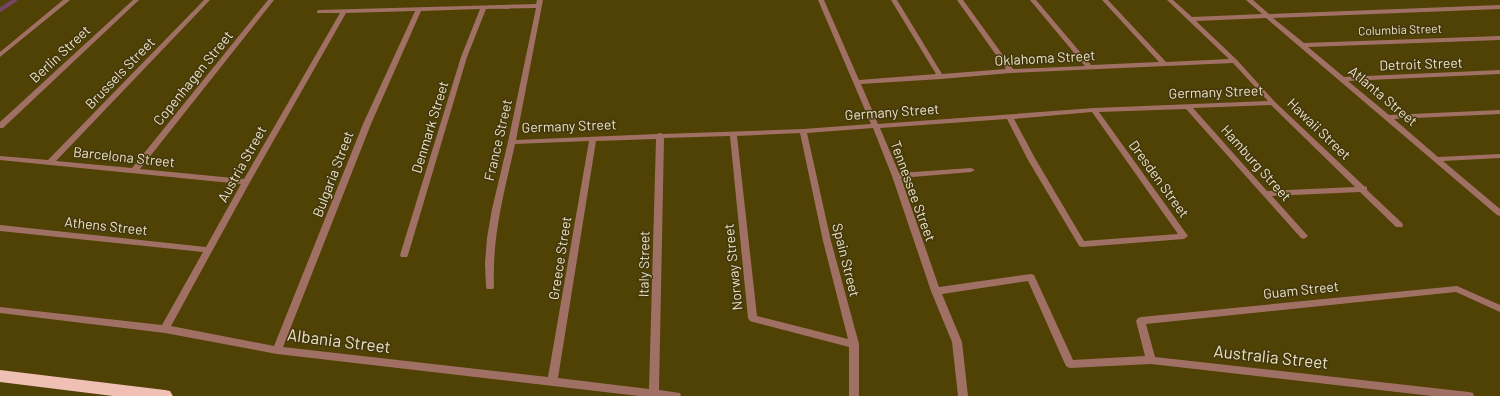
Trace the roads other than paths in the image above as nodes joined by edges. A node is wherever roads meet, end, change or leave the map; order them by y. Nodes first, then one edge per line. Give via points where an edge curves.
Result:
1 (67, 0) edge
2 (136, 0) edge
3 (207, 0) edge
4 (270, 0) edge
5 (821, 0) edge
6 (894, 0) edge
7 (960, 0) edge
8 (1033, 0) edge
9 (1105, 0) edge
10 (1170, 0) edge
11 (1249, 0) edge
12 (539, 3) edge
13 (484, 7) junction
14 (1500, 7) edge
15 (418, 10) junction
16 (344, 11) junction
17 (319, 12) dead end
18 (1268, 16) junction
19 (1192, 19) junction
20 (1500, 38) edge
21 (1301, 45) junction
22 (0, 55) edge
23 (1235, 61) junction
24 (1165, 65) junction
25 (1090, 68) junction
26 (1011, 71) junction
27 (1500, 72) edge
28 (941, 77) junction
29 (1343, 79) junction
30 (857, 82) junction
31 (1274, 103) junction
32 (1188, 107) junction
33 (1094, 110) junction
34 (1500, 112) edge
35 (1009, 117) junction
36 (1388, 117) junction
37 (0, 126) edge
38 (875, 126) junction
39 (803, 130) junction
40 (733, 133) junction
41 (660, 135) junction
42 (593, 139) junction
43 (512, 142) junction
44 (1500, 156) edge
45 (0, 158) edge
46 (1436, 159) junction
47 (50, 163) junction
48 (971, 170) dead end
49 (134, 171) junction
50 (896, 176) junction
51 (246, 182) junction
52 (1364, 189) junction
53 (1265, 194) junction
54 (1499, 210) edge
55 (1400, 224) dead end
56 (0, 228) edge
57 (1304, 236) dead end
58 (209, 250) junction
59 (404, 255) dead end
60 (490, 287) dead end
61 (936, 290) junction
62 (1500, 309) edge
63 (0, 310) edge
64 (165, 330) junction
65 (854, 344) junction
66 (277, 350) junction
67 (1151, 360) junction
68 (0, 376) edge
69 (552, 382) junction
70 (654, 393) junction
71 (165, 396) edge
72 (676, 396) edge
73 (854, 396) edge
74 (963, 396) edge
75 (1469, 396) edge

1 - 22 street
2 - 37 street, Berlin Street
3 - 47 street, Brussels Street
4 - 49 street, Copenhagen Street
5 - 30 street, Tennessee Street
6 - 28 street
7 - 26 street
8 - 25 street
9 - 24 street
10 - 19 street, Hawaii Street
11 - 18 street, Atlanta Street
12 - 13 street
12 - 43 street, France Street
13 - 15 street
13 - 59 street, Denmark Street via 464,57
14 - 18 street
15 - 16 street
15 - 66 street, Bulgaria Street via 367,124
16 - 17 street
16 - 51 street, Austria Street
18 - 19 street
18 - 21 street, Atlanta Street
19 - 23 street, Hawaii Street
20 - 21 street, Columbia Street
21 - 29 street, Atlanta Street
23 - 24 street, Oklahoma Street
23 - 31 street, Hawaii Street
24 - 25 street, Oklahoma Street
25 - 26 street, Oklahoma Street
26 - 28 street, Oklahoma Street
27 - 29 street, Detroit Street
28 - 30 street, Oklahoma Street
29 - 36 street, Atlanta Street
30 - 38 street, Tennessee Street
31 - 32 street, Germany Street
31 - 52 street, Hawaii Street
32 - 33 street, Germany Street
32 - 53 street, Hamburg Street
33 - 35 street, Germany Street
33 - 35 street, Dresden Street via 1184,236 1082,244
34 - 36 street
35 - 38 street, Germany Street
36 - 46 street, Atlanta Street
38 - 39 street, Germany Street
38 - 50 street, Tennessee Street
39 - 40 street, Germany Street
39 - 65 street, Spain Street
40 - 41 street, Germany Street
40 - 65 street, Norway Street via 753,318
41 - 42 street, Germany Street
41 - 70 street, Italy Street
42 - 43 street, Germany Street
42 - 69 street, Greece Street
43 - 60 street, France Street via 491,238
44 - 46 street
45 - 47 street, Barcelona Street
46 - 54 street, Atlanta Street
47 - 49 street, Barcelona Street
48 - 50 street
49 - 51 street, Barcelona Street
50 - 61 street, Tennessee Street
51 - 58 street, Austria Street
52 - 53 street
52 - 55 street, Hawaii Street
53 - 57 street, Hamburg Street
56 - 58 street, Athens Street
58 - 64 street, Austria Street
61 - 67 street, Australia Street via 1032,277 1070,364
61 - 74 street, Tennessee Street via 957,342
62 - 67 street, Guam Street via 1457,289 1141,321
63 - 64 street, Albania Street
64 - 66 street, Albania Street
65 - 73 street, Spain Street
66 - 69 street, Albania Street
67 - 75 street, Australia Street
68 - 71 highway
69 - 70 street, Albania Street
70 - 72 street, Albania Street

